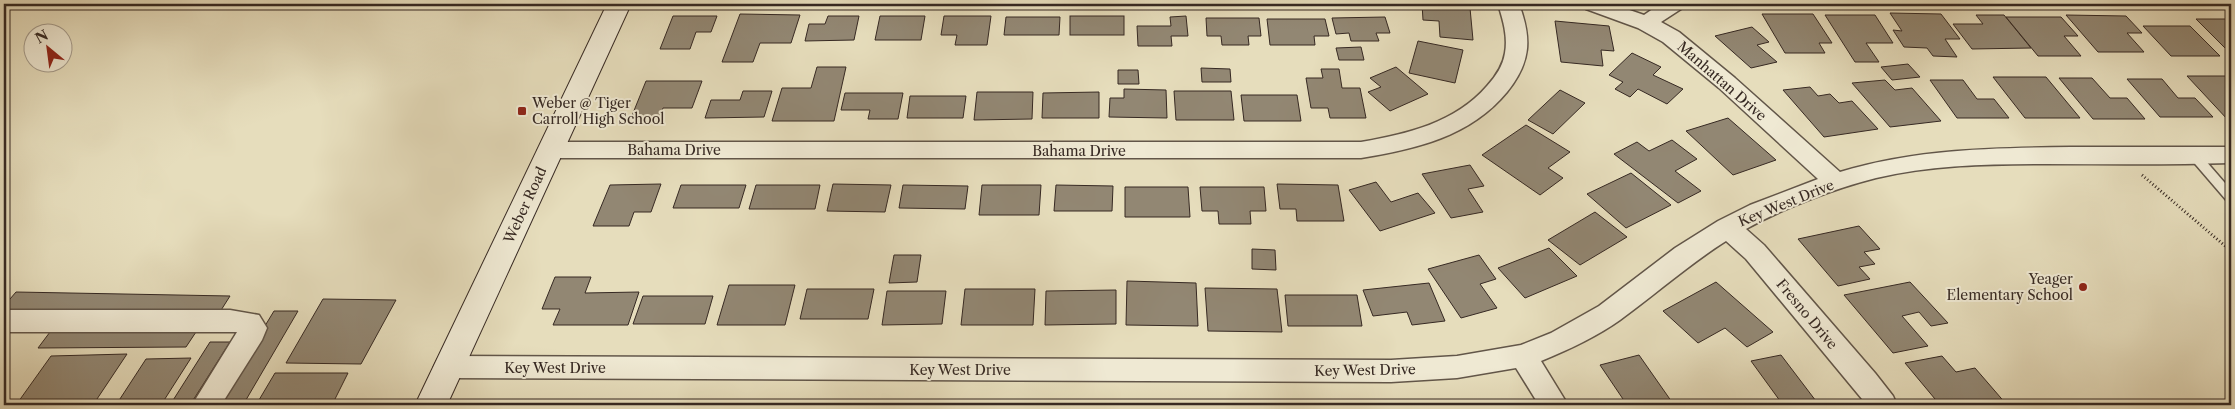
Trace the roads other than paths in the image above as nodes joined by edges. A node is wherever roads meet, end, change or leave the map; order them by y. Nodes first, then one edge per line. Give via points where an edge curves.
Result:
1 (619, 4) edge
2 (1509, 4) edge
3 (1593, 4) edge
4 (1674, 4) edge
5 (1646, 23) junction
6 (550, 150) junction
7 (2194, 155) junction
8 (2231, 155) edge
9 (1836, 182) junction
10 (2231, 198) edge
11 (1727, 228) junction
12 (4, 321) edge
13 (1523, 356) junction
14 (448, 368) junction
15 (206, 405) edge
16 (431, 405) edge
17 (1554, 405) edge
18 (1883, 405) edge

1 - 6 main road, Weber Road
2 - 6 street, Bahama Drive via 1518,45 1512,68 1497,91 1473,114 1441,131 1402,144 1361,150
3 - 5 street, Manhattan Drive
4 - 5 street
5 - 9 street, Manhattan Drive via 1697,56
6 - 14 main road, Weber Road
7 - 8 street, Key West Drive
7 - 9 street, Key West Drive via 1994,156 1928,161 1875,170
7 - 10 lane
9 - 11 street, Key West Drive via 1759,211
11 - 13 street, Key West Drive via 1684,254 1609,313 1561,341
11 - 18 street, Fresno Drive via 1755,252
12 - 15 street via 248,323 253,328 252,332
13 - 14 street, Key West Drive via 1391,371
13 - 17 street
14 - 16 main road, Weber Road

